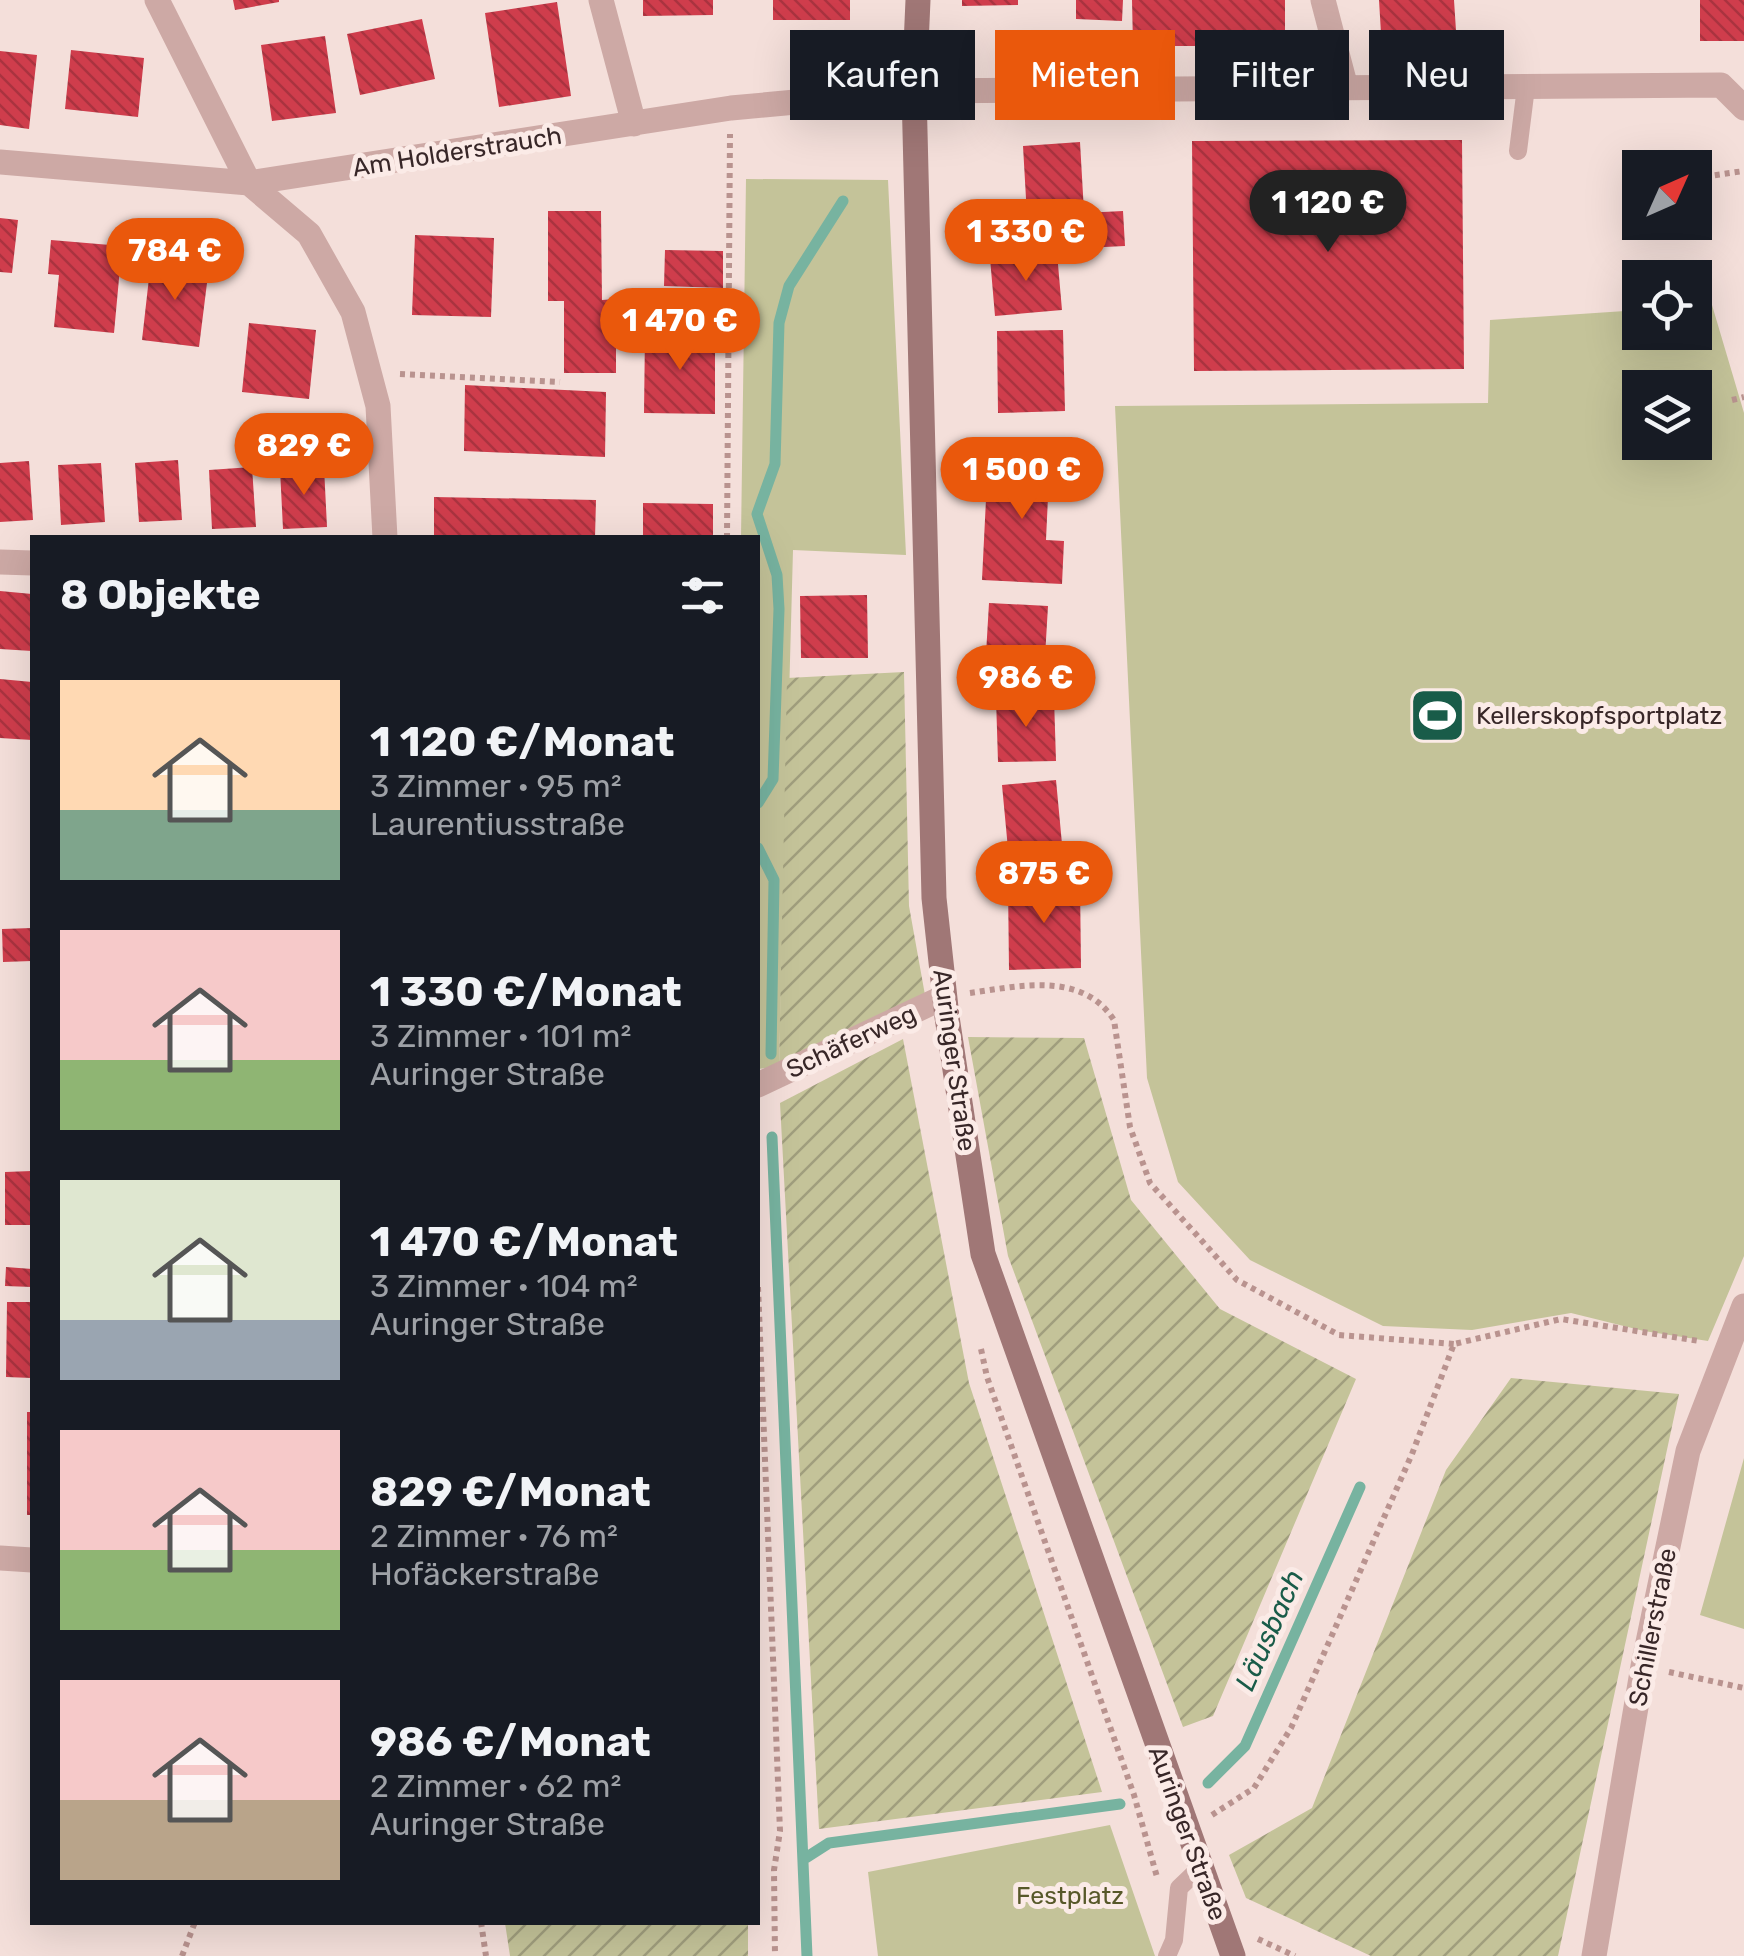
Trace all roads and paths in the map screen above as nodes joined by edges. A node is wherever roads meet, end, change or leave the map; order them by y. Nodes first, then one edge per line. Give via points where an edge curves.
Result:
1 (157, 0) edge
2 (601, 0) edge
3 (918, 0) edge
4 (1324, 0) edge
5 (917, 30) edge
6 (1332, 30) edge
7 (1526, 87) junction
8 (1349, 88) edge
9 (1195, 89) edge
10 (975, 91) edge
11 (790, 102) edge
12 (730, 108) junction
13 (1744, 108) edge
14 (915, 120) edge
15 (634, 124) junction
16 (1518, 151) dead end
17 (0, 162) edge
18 (1744, 172) edge
19 (1712, 176) edge
20 (249, 183) junction
21 (369, 372) junction
22 (560, 382) dead end
23 (1744, 397) edge
24 (1732, 400) dead end
25 (385, 535) edge
26 (727, 535) edge
27 (0, 562) edge
28 (30, 563) edge
29 (944, 997) junction
30 (760, 1084) edge
31 (1744, 1306) edge
32 (760, 1336) edge
33 (1454, 1344) junction
34 (1730, 1345) junction
35 (0, 1558) edge
36 (30, 1560) edge
37 (1643, 1666) junction
38 (1744, 1688) edge
39 (1186, 1832) junction
40 (1200, 1868) junction
41 (194, 1925) edge
42 (481, 1925) edge
43 (182, 1956) edge
44 (486, 1956) edge
45 (774, 1956) edge
46 (1167, 1956) edge
47 (1233, 1956) edge
48 (1594, 1956) edge

1 - 20 street
2 - 15 street
3 - 5 street, Auringer Straße
4 - 6 street
7 - 8 street, Am Holderstrauch
7 - 13 street, Am Holderstrauch via 1722,85
7 - 16 lane
9 - 10 street, Am Holderstrauch
11 - 12 street, Am Holderstrauch
12 - 15 street, Am Holderstrauch
12 - 26 path
14 - 29 street, Auringer Straße via 934,898
15 - 20 street, Am Holderstrauch
17 - 20 street, Am Holderstrauch
18 - 19 path
20 - 21 street via 309,234 353,312
21 - 22 path
21 - 25 street via 378,406
23 - 24 path
27 - 28 street
29 - 30 street, Schäferweg
29 - 33 path via 1062,986 1104,1005 1114,1020 1130,1128 1150,1183 1238,1280 1339,1335
29 - 39 street, Auringer Straße via 983,1254
31 - 34 street, Schillerstraße
32 - 45 path via 780,1831
33 - 34 path via 1561,1320
33 - 39 path via 1291,1728 1254,1788
34 - 37 street, Schillerstraße via 1688,1451
35 - 36 street
37 - 38 path
37 - 48 street, Schillerstraße
39 - 40 street, Auringer Straße
40 - 46 lane via 1179,1888
40 - 47 street, Auringer Straße
41 - 43 path
42 - 44 path

